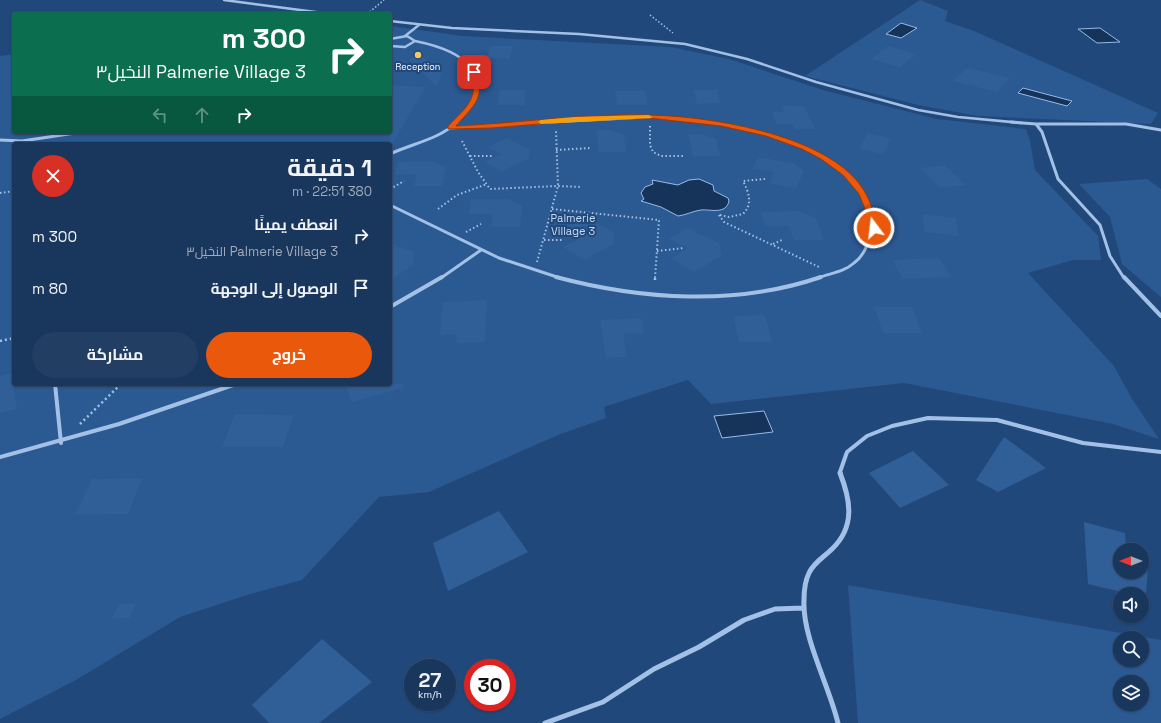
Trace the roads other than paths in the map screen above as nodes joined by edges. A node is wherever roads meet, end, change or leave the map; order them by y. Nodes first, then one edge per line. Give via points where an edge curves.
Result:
1 (224, 0) edge
2 (313, 12) edge
3 (392, 21) edge
4 (419, 25) junction
5 (405, 36) junction
6 (392, 38) edge
7 (415, 41) junction
8 (392, 46) edge
9 (1036, 124) junction
10 (450, 128) junction
11 (1161, 130) edge
12 (70, 134) edge
13 (0, 140) edge
14 (22, 142) edge
15 (392, 153) edge
16 (392, 206) edge
17 (481, 250) junction
18 (392, 306) edge
19 (1161, 316) edge
20 (55, 386) edge
21 (231, 386) edge
22 (61, 443) junction
23 (1161, 452) edge
24 (0, 457) edge
25 (803, 608) junction
26 (545, 723) edge
27 (838, 723) edge

1 - 2 street
3 - 4 street
4 - 5 street
4 - 9 street via 580,34 686,44 918,110 958,117
5 - 6 street
5 - 7 street
7 - 8 street via 405,47
7 - 10 street via 450,50 464,59 474,72 478,86 474,101
9 - 11 street via 1126,124
9 - 19 street via 1042,132 1058,179 1100,225 1110,256 1127,282
10 - 15 street
10 - 17 street via 649,116 721,124 768,134 804,148 846,174 862,194 874,228 862,258 845,269 800,285 730,295 676,297 621,290 559,278
12 - 14 street
13 - 14 street
16 - 17 street
17 - 18 street via 436,281
20 - 22 street
21 - 22 street
22 - 24 street
23 - 25 street via 1084,442 997,420 963,418 928,418 892,426 867,436 847,452 840,472 848,494 850,522 845,536 815,561 805,584
25 - 26 street via 775,609 744,620 699,647 654,669 603,702
25 - 27 street via 818,663 835,705

